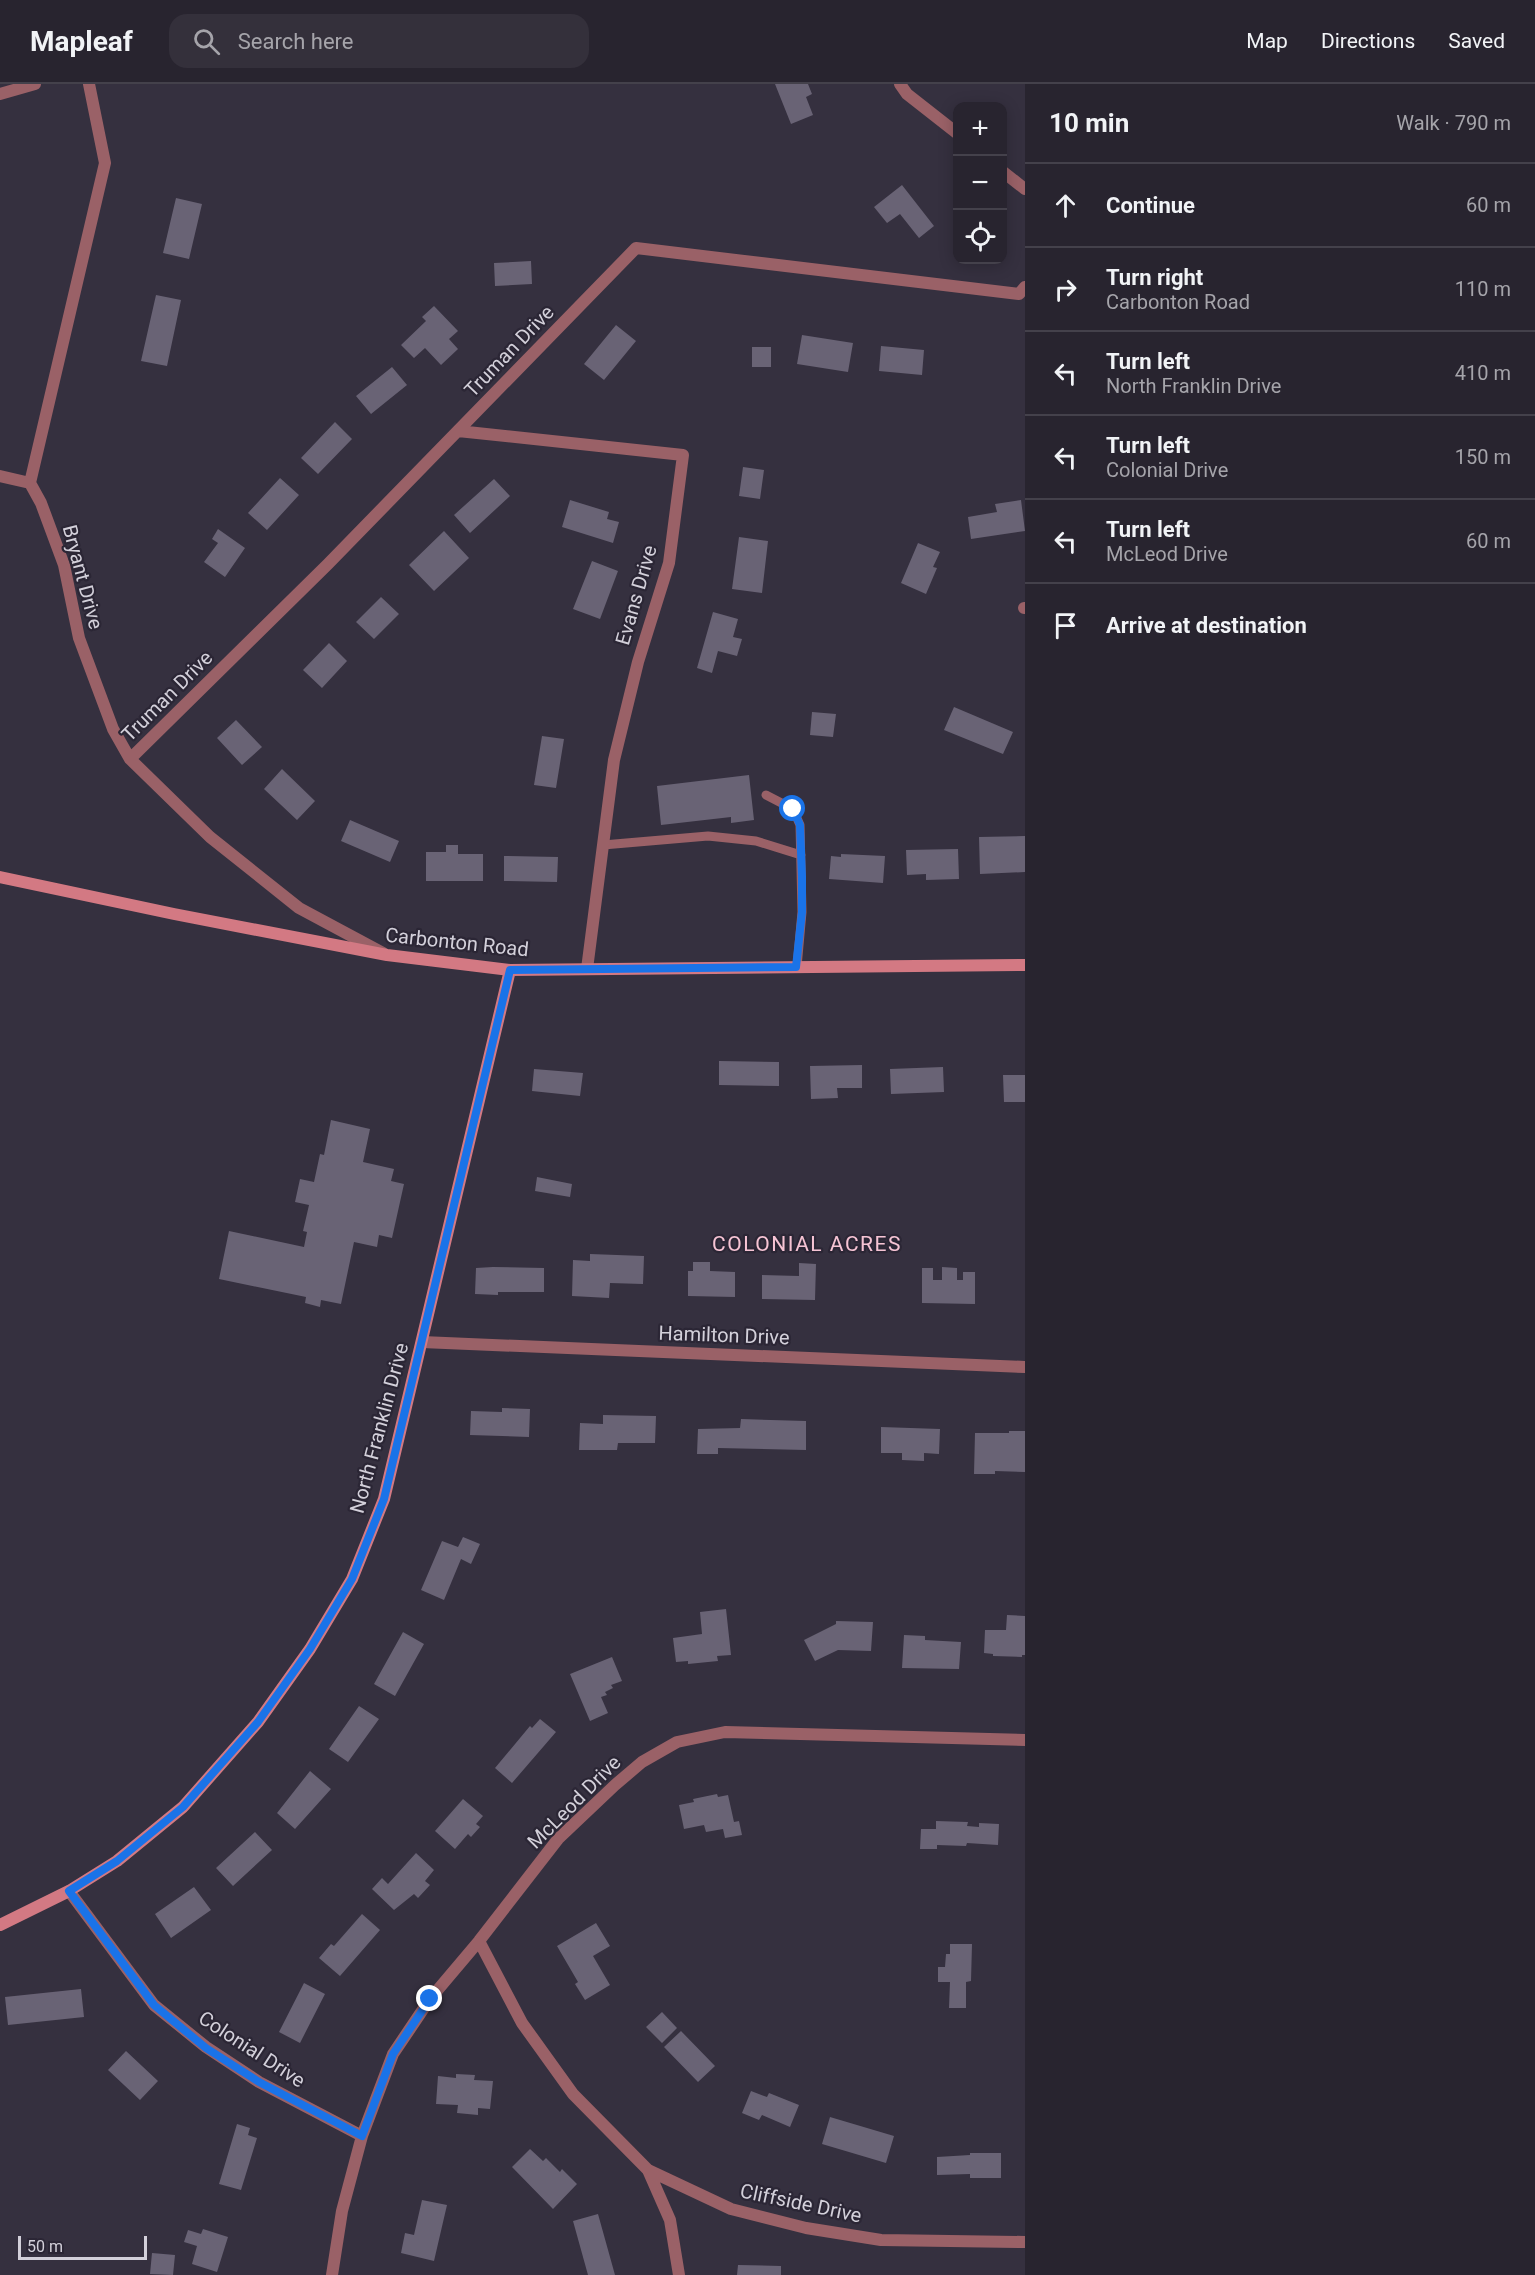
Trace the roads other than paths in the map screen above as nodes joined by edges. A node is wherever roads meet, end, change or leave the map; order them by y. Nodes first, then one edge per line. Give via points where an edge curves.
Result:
1 (35, 84) edge
2 (90, 84) edge
3 (900, 84) edge
4 (0, 94) edge
5 (953, 131) edge
6 (1007, 175) edge
7 (1025, 189) edge
8 (1025, 288) edge
9 (458, 431) junction
10 (0, 476) edge
11 (30, 483) junction
12 (130, 759) junction
13 (766, 795) dead end
14 (603, 845) junction
15 (801, 855) junction
16 (0, 877) edge
17 (387, 955) junction
18 (1025, 965) edge
19 (796, 967) junction
20 (587, 969) junction
21 (510, 970) junction
22 (422, 1342) junction
23 (1025, 1367) edge
24 (1025, 1740) edge
25 (69, 1891) junction
26 (0, 1925) edge
27 (479, 1941) junction
28 (362, 2136) junction
29 (648, 2169) junction
30 (1025, 2242) edge
31 (332, 2275) edge
32 (679, 2275) edge

1 - 4 street
2 - 11 street via 105,163
3 - 5 street
6 - 7 street
8 - 9 street, Truman Drive via 1019,294 636,248
9 - 12 street, Truman Drive
9 - 14 street, Evans Drive via 683,455 669,563 638,662 614,760
10 - 11 street
11 - 12 street, Bryant Drive via 64,565 79,638 113,729
12 - 17 street, Bryant Drive via 210,837 299,908
13 - 15 lane via 793,809 800,825
14 - 15 lane via 708,836 756,841
14 - 20 street, Evans Drive
15 - 19 lane via 802,912
16 - 17 street, Carbonton Road
17 - 21 street, Carbonton Road
18 - 19 street, Carbonton Road
19 - 20 street, Carbonton Road
20 - 21 street, Carbonton Road
21 - 22 street, North Franklin Drive
22 - 23 street, Hamilton Drive
22 - 25 street, North Franklin Drive via 384,1499 352,1579 310,1649 258,1722 183,1807 117,1861
24 - 27 street, McLeod Drive via 725,1732 677,1742 642,1762 558,1839
25 - 26 street, North Franklin Drive
25 - 28 street, Colonial Drive via 154,2005 206,2048 259,2082
27 - 28 street, McLeod Drive via 430,1999 393,2054
27 - 29 street, Cliffside Drive via 522,2023 573,2094
28 - 31 street, McLeod Drive via 342,2211
29 - 30 street, Cliffside Drive via 732,2209 806,2228 881,2240
29 - 32 street via 670,2220

